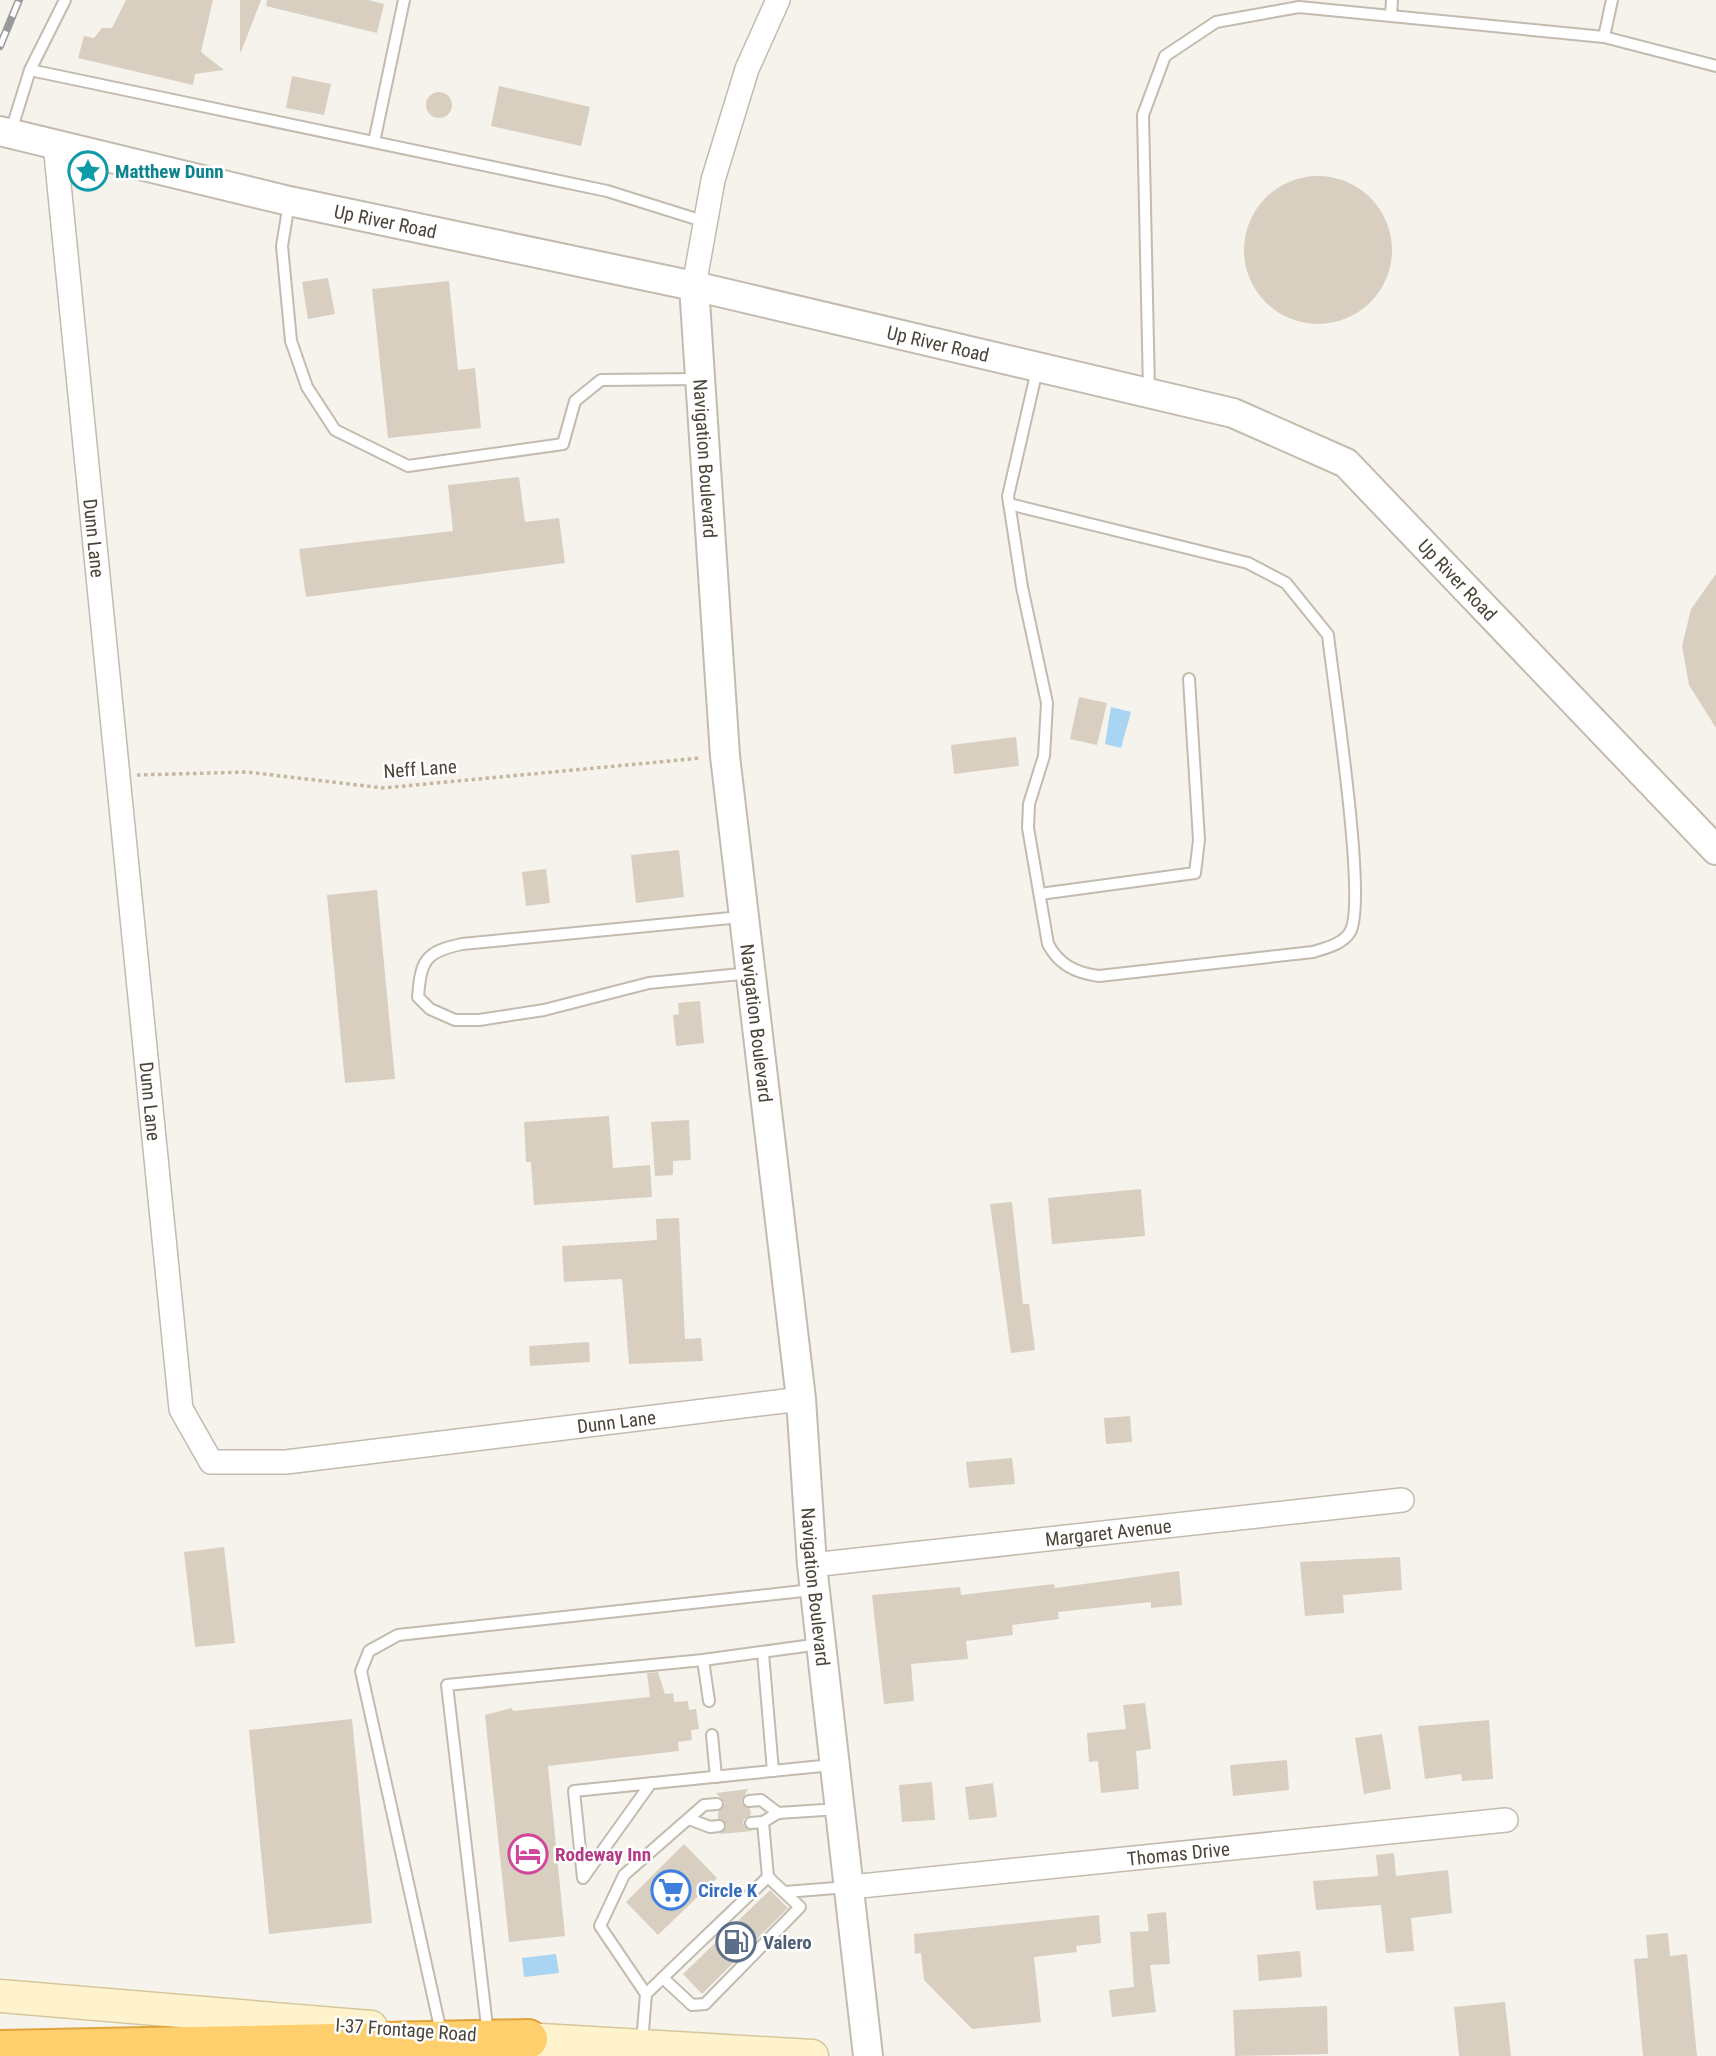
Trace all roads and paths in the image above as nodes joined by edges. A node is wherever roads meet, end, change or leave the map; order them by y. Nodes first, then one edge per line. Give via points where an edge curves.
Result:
1 (65, 0) edge
2 (404, 0) edge
3 (778, 0) edge
4 (1392, 0) edge
5 (1612, 0) edge
6 (1391, 15) junction
7 (1604, 37) junction
8 (1716, 66) edge
9 (30, 70) junction
10 (5, 132) edge
11 (374, 142) junction
12 (55, 144) junction
13 (289, 201) junction
14 (706, 222) junction
15 (694, 286) junction
16 (1038, 367) junction
17 (700, 379) junction
18 (1149, 393) junction
19 (1009, 504) junction
20 (1189, 679) dead end
21 (725, 756) junction
22 (118, 776) junction
23 (1716, 850) edge
24 (1040, 894) junction
25 (744, 917) junction
26 (751, 973) junction
27 (801, 1399) junction
28 (1402, 1500) dead end
29 (813, 1577) junction
30 (820, 1644) junction
31 (763, 1653) junction
32 (704, 1660) junction
33 (709, 1700) dead end
34 (712, 1735) dead end
35 (835, 1765) junction
36 (774, 1771) junction
37 (716, 1777) junction
38 (651, 1783) junction
39 (749, 1801) dead end
40 (717, 1804) dead end
41 (839, 1809) junction
42 (778, 1813) junction
43 (689, 1819) junction
44 (1506, 1820) dead end
45 (719, 1826) dead end
46 (768, 1877) junction
47 (851, 1887) junction
48 (785, 1892) junction
49 (663, 1978) junction
50 (646, 1994) junction
51 (0, 1996) edge
52 (441, 2032) junction
53 (489, 2036) junction
54 (528, 2039) junction
55 (642, 2046) junction
56 (0, 2050) edge
57 (812, 2056) edge
58 (868, 2056) edge

1 - 9 lane
2 - 11 lane
3 - 14 street, Navigation Boulevard via 747,69 713,180
4 - 6 lane
5 - 7 lane
6 - 7 lane
6 - 18 lane via 1299,8 1216,22 1166,56 1143,116
7 - 8 lane
9 - 10 lane
9 - 11 lane
10 - 12 street, Up River Road
11 - 14 lane via 607,191
12 - 13 street, Up River Road
12 - 22 street, Dunn Lane
13 - 15 street, Up River Road
13 - 17 lane via 282,246 291,341 307,387 338,432 408,466 563,444 575,401 601,380
14 - 15 street, Navigation Boulevard
15 - 16 street, Up River Road
15 - 17 street, Navigation Boulevard
16 - 18 street, Up River Road
16 - 19 lane via 1012,469
17 - 21 street, Navigation Boulevard
18 - 23 street, Up River Road via 1233,413 1346,463
19 - 24 lane via 1047,703 1044,756 1029,804 1028,828
19 - 24 lane via 1248,563 1286,583 1328,635 1355,860 1356,909 1350,932 1337,944 1313,952 1131,974 1084,974 1055,957 1048,944
20 - 24 lane via 1199,840 1195,873
21 - 22 path, Neff Lane via 383,788 247,772
21 - 25 street, Navigation Boulevard
22 - 27 street, Dunn Lane via 181,1409 211,1462 286,1462
25 - 26 street, Navigation Boulevard
25 - 26 lane via 440,949 427,957 420,971 418,997 430,1009 455,1020 479,1020 544,1010 649,983
26 - 27 street, Navigation Boulevard
27 - 29 street, Navigation Boulevard
28 - 29 street, Margaret Avenue
29 - 30 street, Navigation Boulevard
29 - 52 lane via 398,1635 369,1651 361,1671
30 - 31 lane
30 - 35 street, Navigation Boulevard
31 - 32 lane
31 - 36 lane
32 - 33 lane
32 - 53 lane via 447,1685
34 - 37 lane
35 - 36 lane
35 - 41 street, Navigation Boulevard
36 - 37 lane
37 - 38 lane
38 - 38 lane via 574,1791 583,1878 598,1857
39 - 42 lane via 761,1800
40 - 43 lane via 704,1805
41 - 42 lane
41 - 47 street, Navigation Boulevard
42 - 46 lane via 757,1823
43 - 45 lane via 710,1828
43 - 50 lane via 624,1875 600,1926
44 - 47 street, Thomas Drive
46 - 48 lane
46 - 49 lane via 714,1937
47 - 48 lane
47 - 58 street, Navigation Boulevard
48 - 49 lane via 800,1907 722,1980 705,2004 692,2005
49 - 50 lane
50 - 55 lane
51 - 52 main road, I-37 Frontage Road
52 - 53 main road, I-37 Frontage Road
53 - 54 main road, I-37 Frontage Road
54 - 55 main road, I-37 Frontage Road
54 - 56 highway
55 - 57 main road, I-37 Frontage Road

